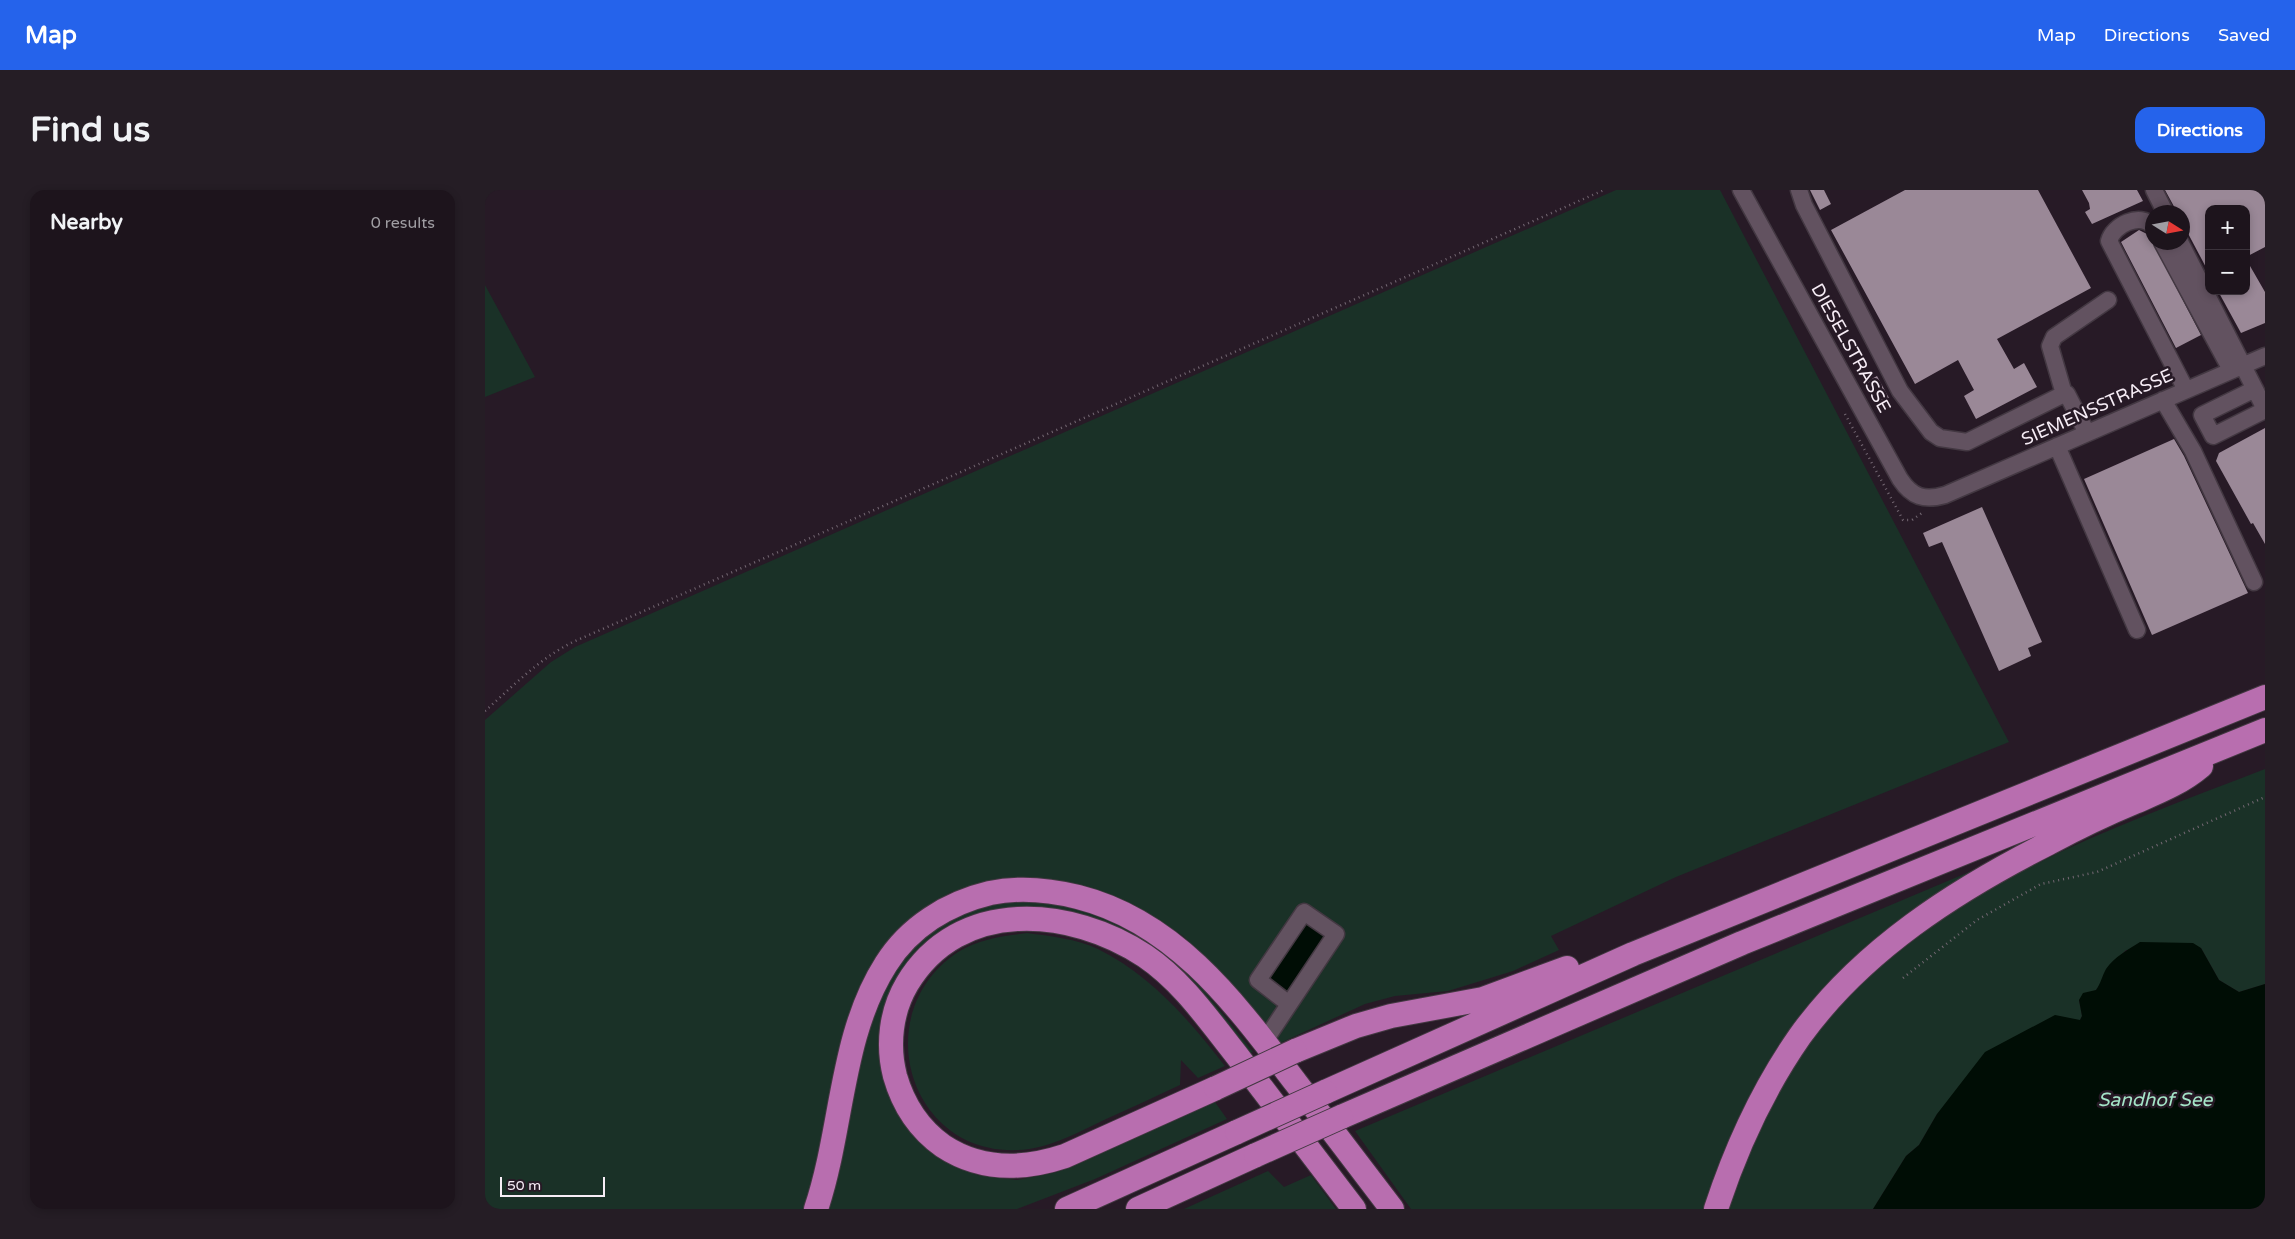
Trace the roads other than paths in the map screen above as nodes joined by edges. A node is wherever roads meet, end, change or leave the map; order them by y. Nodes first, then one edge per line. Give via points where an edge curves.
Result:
1 (1741, 190) edge
2 (1799, 190) edge
3 (2154, 190) edge
4 (2162, 205) edge
5 (2145, 220) edge
6 (2167, 250) edge
7 (2184, 250) edge
8 (2108, 300) dead end
9 (2265, 356) edge
10 (2237, 368) junction
11 (2255, 388) junction
12 (2186, 390) junction
13 (2064, 394) junction
14 (2163, 400) junction
15 (2265, 409) edge
16 (2087, 433) junction
17 (2057, 446) junction
18 (1945, 495) joint
19 (2253, 582) dead end
20 (2137, 630) dead end
21 (2265, 697) edge
22 (2265, 730) edge
23 (2220, 747) junction
24 (1633, 954) junction
25 (1289, 1004) junction
26 (1264, 1042) junction
27 (816, 1209) edge
28 (1067, 1209) edge
29 (1138, 1209) edge
30 (1354, 1209) edge
31 (1391, 1209) edge
32 (1715, 1209) edge

1 - 18 street, DIESELSTRASSE via 1906,488 1922,498
2 - 13 street via 1900,391 1931,432 1940,438 1967,442
3 - 4 street
5 - 12 street via 2134,220 2114,230 2109,241
6 - 10 street
7 - 10 street
8 - 13 street via 2054,337 2050,346
9 - 10 street, SIEMENSSTRASSE
10 - 11 street
10 - 12 street, SIEMENSSTRASSE
11 - 15 street
11 - 15 street via 2202,415 2213,436
12 - 14 street, SIEMENSSTRASSE
13 - 16 street via 2073,404
14 - 16 street, SIEMENSSTRASSE
14 - 19 street via 2193,451
16 - 17 street, SIEMENSSTRASSE
17 - 18 street, SIEMENSSTRASSE
17 - 20 street
21 - 24 highway
22 - 23 highway
23 - 29 highway, bridge via 1742,943 1256,1154
23 - 32 highway via 2193,772 2170,787 2081,826 1993,872 1935,908 1887,945 1842,988 1796,1043 1767,1088 1740,1142
24 - 28 highway, bridge
24 - 30 highway, bridge via 1562,969 1483,999 1391,1016 1356,1026 1295,1051 1216,1088 1065,1156 1042,1164 1005,1167 968,1159 935,1140 908,1108 893,1069 891,1049 895,1011 902,992 927,957 964,931 985,923 1009,919 1068,923 1127,945 1185,990 1202,1011
25 - 25 street via 1336,934 1304,912 1258,980
25 - 26 street
26 - 27 highway via 1191,959 1151,928 1109,907 1069,895 1021,890 1001,891 956,904 934,915 901,944 875,983 856,1032 831,1155
26 - 31 highway

